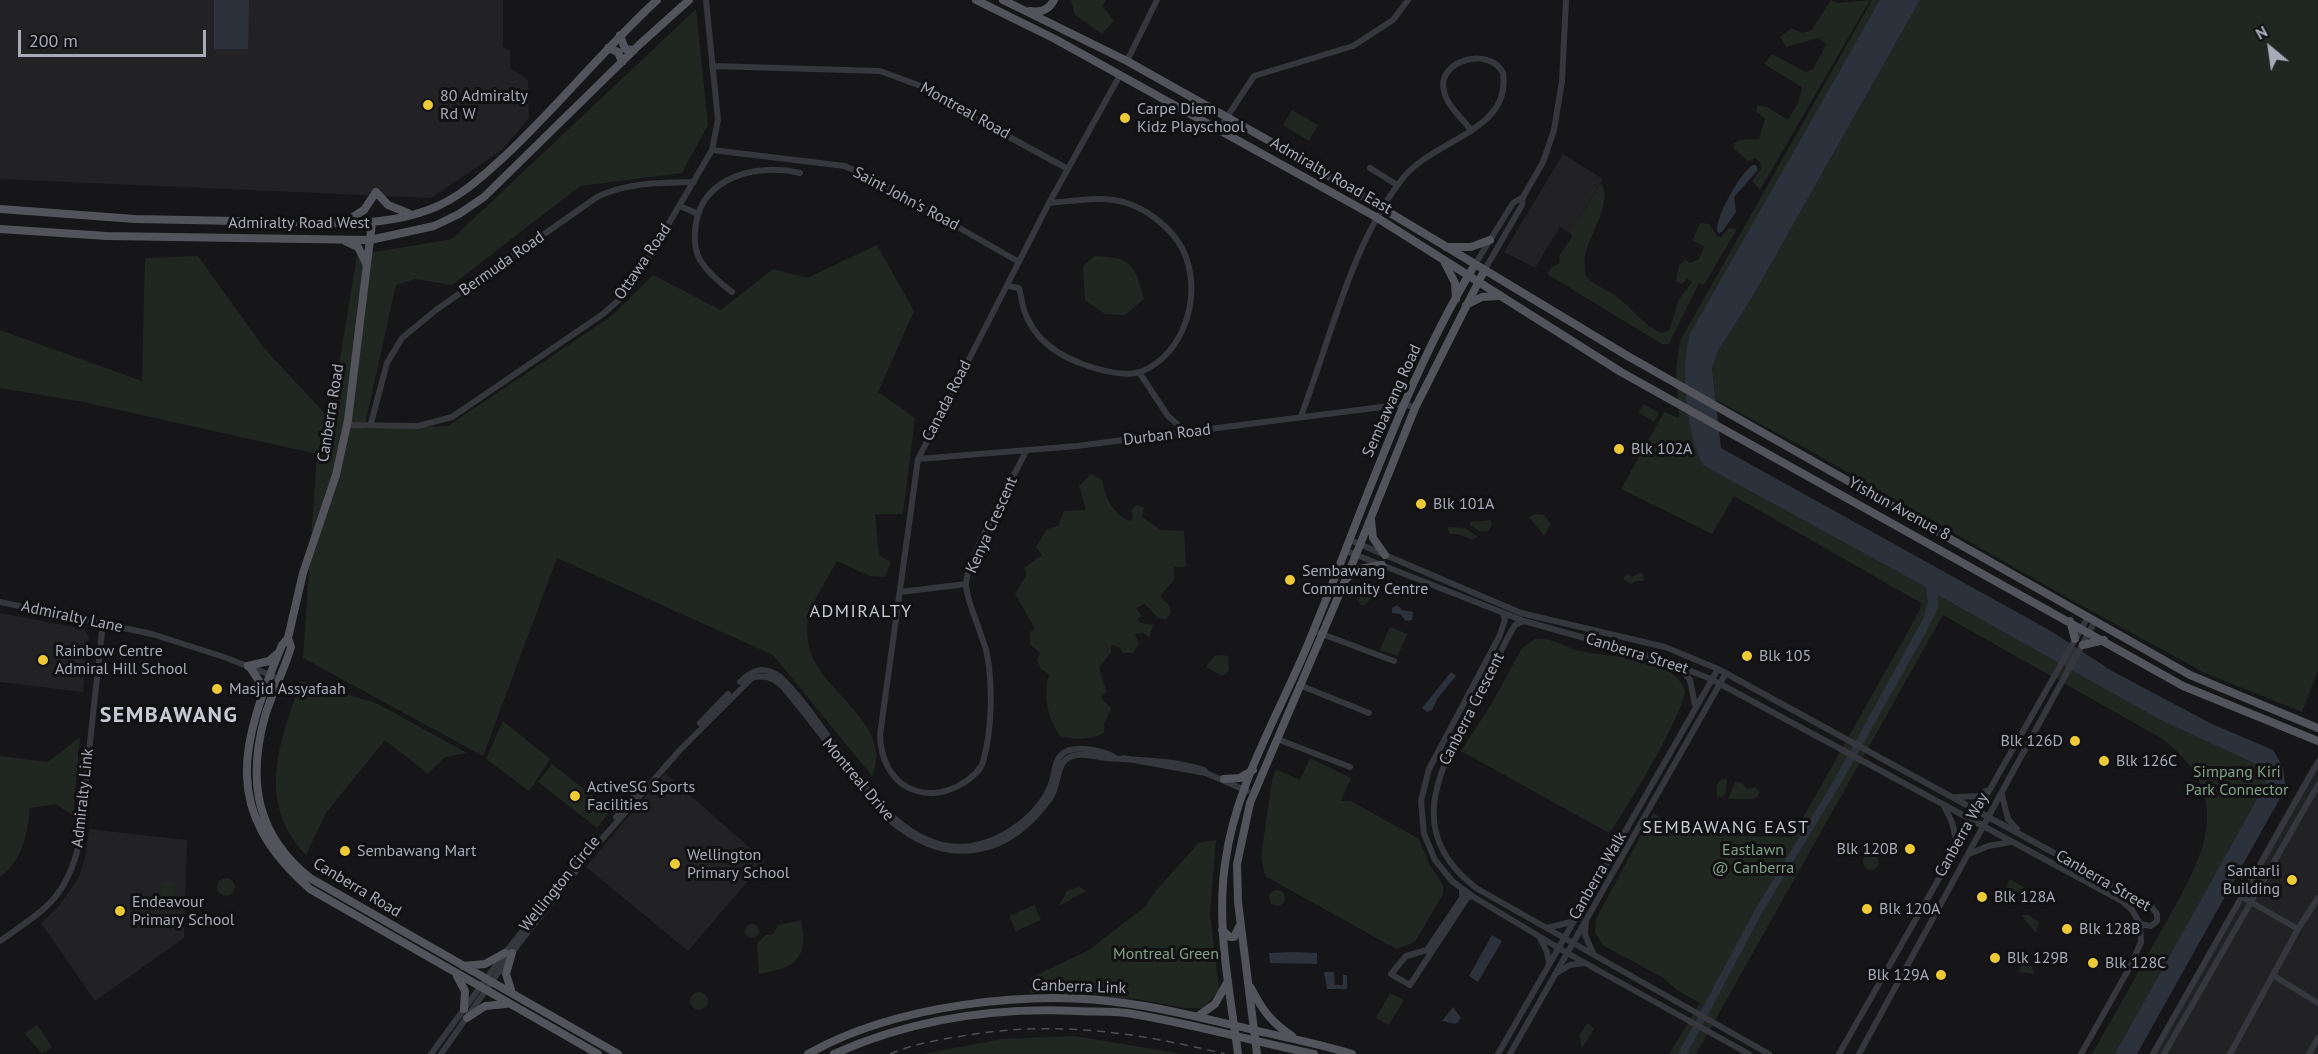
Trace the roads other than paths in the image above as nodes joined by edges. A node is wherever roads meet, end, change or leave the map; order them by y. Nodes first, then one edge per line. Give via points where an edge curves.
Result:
1 (657, 0) edge
2 (689, 0) edge
3 (706, 0) edge
4 (976, 0) edge
5 (1003, 0) edge
6 (1054, 0) edge
7 (1157, 0) edge
8 (1408, 0) edge
9 (1566, 0) edge
10 (1023, 10) junction
11 (620, 35) junction
12 (608, 48) junction
13 (634, 50) junction
14 (1127, 61) junction
15 (622, 62) junction
16 (712, 66) junction
17 (1120, 75) junction
18 (576, 109) junction
19 (552, 110) junction
20 (1226, 117) junction
21 (1218, 129) junction
22 (1471, 130) junction
23 (712, 150) junction
24 (778, 158) junction
25 (1370, 168) dead end
26 (1068, 169) junction
27 (769, 172) junction
28 (800, 173) dead end
29 (694, 182) junction
30 (1397, 185) junction
31 (1523, 197) junction
32 (1049, 203) junction
33 (680, 206) junction
34 (1383, 206) junction
35 (0, 209) edge
36 (412, 214) junction
37 (698, 214) junction
38 (1376, 217) junction
39 (218, 221) junction
40 (342, 223) junction
41 (372, 223) junction
42 (0, 229) edge
43 (242, 238) junction
44 (342, 240) junction
45 (370, 240) junction
46 (1490, 240) junction
47 (1445, 247) junction
48 (1442, 259) junction
49 (1019, 262) junction
50 (368, 266) junction
51 (1474, 266) junction
52 (1484, 271) junction
53 (1468, 277) junction
54 (1477, 283) junction
55 (1008, 286) junction
56 (732, 292) dead end
57 (1499, 296) junction
58 (1456, 299) junction
59 (1466, 305) junction
60 (1139, 372) junction
61 (1405, 404) junction
62 (1415, 408) junction
63 (1301, 416) junction
64 (371, 423) junction
65 (347, 425) junction
66 (1187, 432) junction
67 (1026, 451) junction
68 (918, 459) junction
69 (1371, 514) junction
70 (1350, 540) junction
71 (1360, 544) junction
72 (1346, 551) junction
73 (1356, 555) junction
74 (1385, 555) junction
75 (1382, 565) junction
76 (1346, 580) junction
77 (966, 584) junction
78 (900, 592) junction
79 (0, 602) edge
80 (1503, 614) junction
81 (1521, 617) junction
82 (2091, 619) junction
83 (2070, 621) junction
84 (103, 622) junction
85 (2086, 630) junction
86 (1318, 633) junction
87 (288, 638) junction
88 (2075, 640) junction
89 (2104, 640) junction
90 (2083, 646) junction
91 (279, 652) junction
92 (1394, 661) dead end
93 (1678, 665) junction
94 (249, 666) junction
95 (1718, 669) junction
96 (764, 673) joint
97 (1726, 673) junction
98 (270, 675) junction
99 (279, 678) junction
100 (1711, 679) junction
101 (1719, 684) junction
102 (1299, 685) junction
103 (261, 695) junction
104 (1695, 706) junction
105 (1369, 713) dead end
106 (2318, 728) edge
107 (1276, 739) junction
108 (2315, 740) edge
109 (2318, 750) edge
110 (883, 762) joint
111 (2318, 762) edge
112 (1350, 767) dead end
113 (1253, 770) junction
114 (1224, 779) junction
115 (2318, 785) edge
116 (1989, 788) junction
117 (1244, 789) junction
118 (1253, 793) junction
119 (2002, 795) junction
120 (1952, 796) junction
121 (1944, 806) junction
122 (1977, 809) junction
123 (1990, 817) junction
124 (1970, 821) junction
125 (1983, 828) junction
126 (2020, 833) junction
127 (2011, 842) junction
128 (1957, 845) junction
129 (1968, 855) junction
130 (1462, 890) junction
131 (1472, 896) junction
132 (2241, 897) junction
133 (2318, 898) edge
134 (2251, 902) junction
135 (1588, 913) junction
136 (1572, 922) junction
137 (2140, 924) junction
138 (1240, 925) junction
139 (1547, 928) junction
140 (2298, 929) junction
141 (1222, 930) junction
142 (1539, 937) junction
143 (1564, 937) junction
144 (0, 941) edge
145 (1572, 941) junction
146 (1558, 948) junction
147 (509, 953) junction
148 (1567, 953) junction
149 (1595, 955) junction
150 (1549, 963) junction
151 (1588, 963) junction
152 (459, 970) junction
153 (1553, 976) junction
154 (2274, 976) junction
155 (490, 979) junction
156 (1228, 981) junction
157 (1248, 982) junction
158 (483, 989) junction
159 (513, 994) junction
160 (2318, 1003) edge
161 (510, 1004) junction
162 (464, 1008) junction
163 (1198, 1016) junction
164 (467, 1018) junction
165 (1235, 1026) junction
166 (1254, 1030) junction
167 (1220, 1032) junction
168 (1236, 1036) junction
169 (1297, 1038) junction
170 (2318, 1038) edge
171 (1256, 1042) junction
172 (431, 1054) edge
173 (441, 1054) edge
174 (598, 1054) edge
175 (618, 1054) edge
176 (808, 1054) edge
177 (834, 1054) edge
178 (1238, 1054) edge
179 (1257, 1054) edge
180 (1312, 1054) edge
181 (1352, 1054) edge
182 (1498, 1054) edge
183 (1510, 1054) edge
184 (1749, 1054) edge
185 (1769, 1054) edge
186 (1839, 1054) edge
187 (1859, 1054) edge
188 (2081, 1054) edge
189 (2153, 1054) edge
190 (2164, 1054) edge
191 (2230, 1054) edge
192 (2309, 1054) edge

1 - 11 main road, Admiralty Road West
2 - 13 main road, Admiralty Road West
3 - 16 street, Ottawa Road
4 - 17 main road, Admiralty Road East
5 - 10 main road, Admiralty Road East
6 - 10 main road via 1038,12
7 - 14 street
8 - 20 street via 1393,20 1353,46 1254,76
9 - 31 street, Sembawang Road via 1562,81 1554,129 1543,162
10 - 14 main road, Admiralty Road East
11 - 12 main road, Admiralty Road West
11 - 13 main road via 625,49
12 - 15 main road via 618,52
12 - 19 main road, Admiralty Road West
13 - 15 main road, Admiralty Road West
14 - 20 main road, Admiralty Road East
15 - 18 main road, Admiralty Road West
16 - 23 street, Ottawa Road via 718,120
16 - 26 street, Montreal Road via 875,70 889,74 929,89
17 - 21 main road, Admiralty Road East
17 - 26 street, Canada Road
18 - 19 main road via 562,115
18 - 45 main road, Admiralty Road West via 469,209 434,226
19 - 36 main road, Admiralty Road West via 476,183 452,199
20 - 21 street
20 - 34 main road, Admiralty Road East
21 - 38 main road, Admiralty Road East
22 - 22 street via 1443,90 1447,73 1455,64 1473,58 1500,67 1504,81 1493,113
22 - 30 street via 1412,166
23 - 24 street, Saint John's Road
23 - 29 street, Ottawa Road
24 - 27 street
24 - 49 street, Saint John's Road via 845,166
25 - 30 street
26 - 32 street, Canada Road
27 - 28 street
27 - 37 street via 726,179 709,192
29 - 33 street, Ottawa Road
29 - 64 street, Bermuda Road via 632,184 597,197 436,310 402,338 392,353
30 - 34 street
31 - 46 street, Sembawang Road via 1513,203
31 - 52 street, Sembawang Road
32 - 49 street, Canada Road
32 - 60 street via 1125,202 1168,229 1182,248 1191,285 1187,320 1172,347
33 - 37 street
33 - 64 street, Ottawa Road via 620,298 603,314 452,417 418,426
34 - 38 street
34 - 47 main road, Admiralty Road East
35 - 39 main road, Admiralty Road West
36 - 40 main road via 396,210 376,192 364,210
36 - 41 main road, Admiralty Road West
37 - 56 street via 694,233 698,258
38 - 48 main road, Admiralty Road East
38 - 63 street
39 - 40 main road, Admiralty Road West
39 - 43 main road via 221,232
40 - 41 main road, Admiralty Road West
41 - 45 main road, Canberra Road
42 - 43 main road, Admiralty Road West via 107,236
43 - 44 main road, Admiralty Road West
44 - 45 main road, Admiralty Road West
44 - 50 main road via 358,247
45 - 50 main road, Canberra Road
46 - 47 main road via 1471,248
46 - 51 street, Sembawang Road
47 - 51 main road, Admiralty Road East
48 - 53 main road, Admiralty Road East
48 - 58 main road via 1455,283
49 - 55 street, Canada Road
50 - 65 main road, Canberra Road
51 - 52 main road, Admiralty Road East
51 - 53 main road, Sembawang Road
52 - 54 main road, Sembawang Road
52 - 82 main road, Yishun Avenue 8
53 - 54 main road, Admiralty Road East
53 - 58 main road, Sembawang Road
54 - 57 main road, Yishun Avenue 8
54 - 59 main road, Sembawang Road
55 - 60 street via 1019,288 1032,326 1058,353 1103,371
55 - 68 street, Canada Road
57 - 59 main road via 1482,297
57 - 83 main road, Yishun Avenue 8 via 1621,372
58 - 61 main road, Sembawang Road
59 - 62 main road, Sembawang Road
60 - 66 street via 1168,416
61 - 62 street, Durban Road
61 - 63 street, Durban Road
61 - 70 main road, Sembawang Road
62 - 69 main road, Sembawang Road
63 - 66 street, Durban Road
64 - 65 street, Ottawa Road
65 - 87 main road, Canberra Road
66 - 67 street, Durban Road
67 - 68 street, Durban Road
67 - 77 street, Kenya Crescent via 973,561
68 - 78 street, Canada Road
69 - 71 main road, Sembawang Road
69 - 74 main road via 1373,538
70 - 71 street, Canberra Street
70 - 72 main road, Sembawang Road
71 - 73 main road, Sembawang Road
71 - 74 street, Canberra Street
72 - 73 street, Canberra Street
72 - 86 main road, Sembawang Road
73 - 75 street, Canberra Street
73 - 76 main road, Sembawang Road
74 - 81 street, Canberra Street
75 - 76 main road via 1359,569
75 - 80 street, Canberra Street
76 - 86 main road, Sembawang Road
77 - 78 street
77 - 110 street, Kenya Crescent via 989,672 989,725 982,766 956,788 932,792 912,790 902,784
78 - 110 street, Canada Road via 880,735
79 - 84 street, Admiralty Lane
80 - 81 street, Canberra Street
80 - 130 street, Canberra Crescent via 1504,627 1429,769 1421,801 1424,834 1435,860
81 - 93 street, Canberra Street
81 - 95 street, Canberra Street via 1665,647
81 - 139 street, Canberra Crescent via 1437,779 1436,832 1450,863 1461,876
82 - 85 street, Canberra Way
82 - 106 main road, Yishun Avenue 8 via 2190,675
83 - 85 main road, Yishun Avenue 8
83 - 88 main road
84 - 94 street, Admiralty Lane
84 - 144 street, Admiralty Link via 73,870 53,901
85 - 88 street, Canberra Way
85 - 89 main road, Yishun Avenue 8
85 - 90 street, Canberra Way
86 - 92 street
86 - 102 main road, Sembawang Road
86 - 113 main road, Sembawang Road
87 - 91 main road, Canberra Road
87 - 99 main road, Canberra Road via 291,647
88 - 116 street, Canberra Way
89 - 90 main road
89 - 108 main road, Yishun Avenue 8 via 2184,686
90 - 119 street, Canberra Way
91 - 94 main road via 268,661
91 - 98 main road, Canberra Road
93 - 100 street, Canberra Street
93 - 104 street via 1690,680
94 - 98 street, Admiralty Lane
94 - 103 main road via 259,681
95 - 97 street, Canberra Street
95 - 100 street, Canberra Walk
96 - 114 street, Montreal Drive via 789,694 889,820 936,849 973,850 1013,835 1051,797 1067,755 1123,758
96 - 147 street, Wellington Circle via 747,675 676,749 592,844
97 - 101 street, Canberra Walk
97 - 120 street, Canberra Street
98 - 99 street, Admiralty Lane
98 - 103 main road, Canberra Road
99 - 152 main road, Canberra Road via 265,717 255,773 264,821 274,838 296,867 310,878
100 - 101 street, Canberra Street
100 - 104 street, Canberra Walk
101 - 121 street, Canberra Street
101 - 135 street, Canberra Walk
102 - 105 street
102 - 107 main road, Sembawang Road
103 - 152 main road, Canberra Road via 246,775 249,800 268,846 310,889
104 - 136 street, Canberra Walk
107 - 112 street
107 - 118 main road, Sembawang Road
108 - 109 main road
111 - 132 street
113 - 114 main road via 1240,778
113 - 117 main road, Sembawang Road
114 - 117 street
115 - 134 street
116 - 120 street via 1979,796
116 - 122 street, Canberra Way
117 - 118 street
117 - 141 main road, Sembawang Road via 1225,863
118 - 138 main road, Sembawang Road via 1237,864
119 - 123 street, Canberra Way
119 - 126 street via 2008,819
120 - 122 street, Canberra Street
121 - 124 street, Canberra Street
121 - 128 street via 1956,832
122 - 123 street, Canberra Street
122 - 124 street, Canberra Way
123 - 125 street, Canberra Way
123 - 126 street, Canberra Street
124 - 125 street, Canberra Street
124 - 128 street, Canberra Way
125 - 127 street, Canberra Street
125 - 129 street, Canberra Way
126 - 137 street, Canberra Street via 2151,906 2157,921 2151,926
127 - 129 street
127 - 137 street, Canberra Street via 2122,901
128 - 186 street, Canberra Way
129 - 187 street, Canberra Way
130 - 131 street, Canberra Crescent
130 - 131 street via 1462,898 1427,950 1406,956 1391,974 1410,985
131 - 142 street, Canberra Crescent
132 - 134 street
132 - 189 street
133 - 140 street
134 - 140 street
134 - 190 street
135 - 145 street, Canberra Walk
135 - 149 street via 1585,935
136 - 139 street
136 - 143 street, Canberra Walk
137 - 188 street via 2137,951
138 - 141 main road via 1234,937
138 - 157 main road, Sembawang Road
139 - 143 street, Canberra Crescent
140 - 154 street
141 - 156 main road, Sembawang Road
142 - 146 street, Canberra Crescent
142 - 150 street
143 - 145 street, Canberra Crescent
143 - 146 street, Canberra Walk
145 - 148 street, Canberra Walk
145 - 149 street, Canberra Crescent
146 - 148 street, Canberra Crescent
146 - 150 street, Canberra Walk
147 - 152 main road
147 - 155 street, Wellington Circle
147 - 159 main road via 506,974
148 - 151 street, Canberra Crescent
148 - 153 street, Canberra Walk
149 - 185 street, Canberra Crescent
150 - 182 street, Canberra Walk
151 - 153 street via 1570,965
151 - 184 street, Canberra Crescent
152 - 155 main road, Canberra Road
152 - 158 main road, Canberra Road
152 - 162 main road via 465,991
153 - 183 street, Canberra Walk
154 - 160 street
154 - 191 street
155 - 158 street, Wellington Circle
155 - 159 main road, Canberra Road
156 - 163 main road via 1215,1004
156 - 165 main road, Sembawang Road
157 - 166 main road, Sembawang Road
157 - 169 main road via 1264,1013
158 - 161 main road, Canberra Road
158 - 162 street
158 - 164 street
159 - 175 main road, Canberra Road
161 - 164 main road via 484,1006
161 - 174 main road, Canberra Road
162 - 172 street
163 - 165 main road, Canberra Link
163 - 176 main road, Canberra Link via 1128,1003 1036,998 974,1003 929,1010 869,1027
164 - 173 street
165 - 166 main road, Canberra Link
165 - 168 main road, Sembawang Road
166 - 169 main road, Canberra Link
166 - 171 main road, Sembawang Road
167 - 168 main road, Canberra Link
167 - 177 main road, Canberra Link via 1125,1013 1037,1009 975,1013 923,1022
167 - 178 main road
168 - 171 main road, Canberra Link
168 - 178 main road, Sembawang Road
169 - 181 main road, Canberra Link
170 - 192 street
171 - 179 main road, Sembawang Road
171 - 180 main road, Canberra Link

